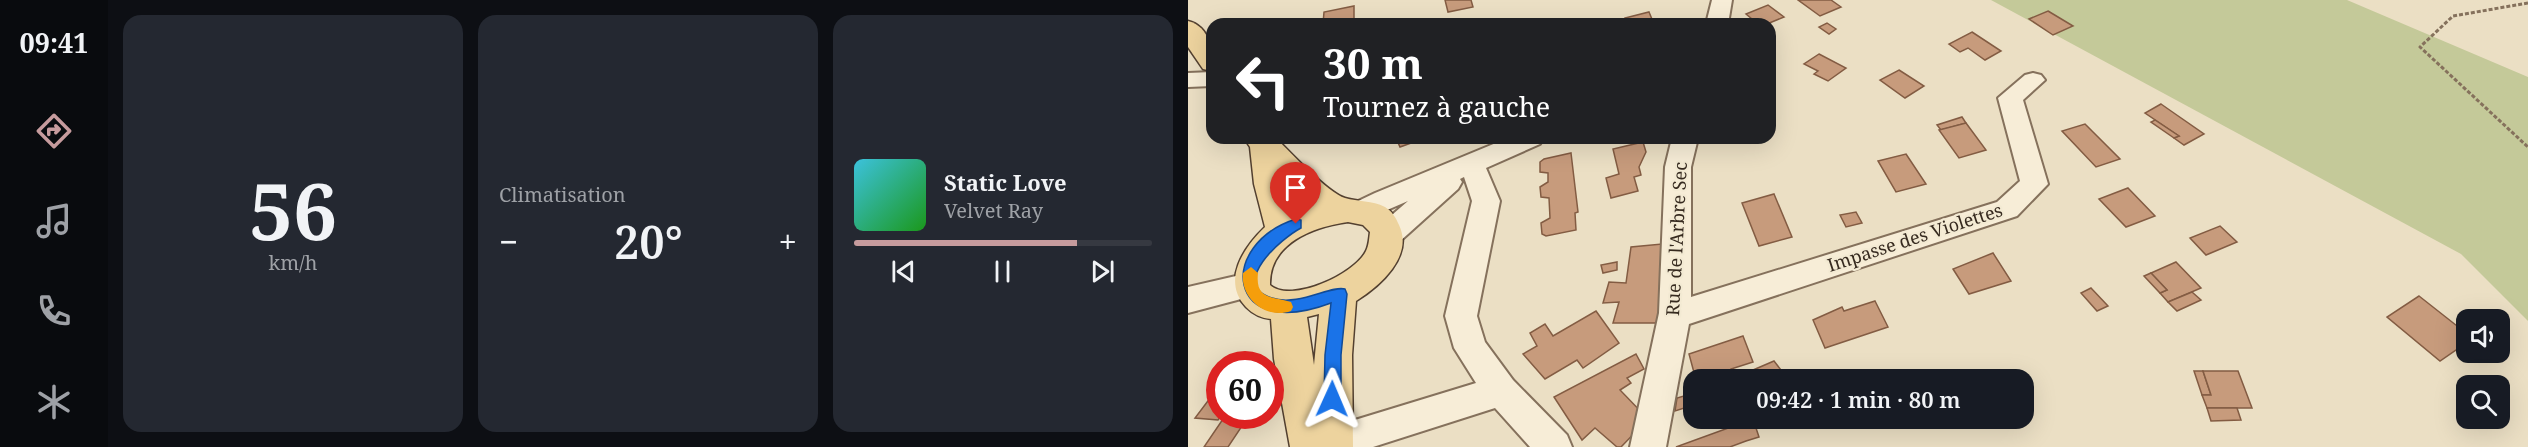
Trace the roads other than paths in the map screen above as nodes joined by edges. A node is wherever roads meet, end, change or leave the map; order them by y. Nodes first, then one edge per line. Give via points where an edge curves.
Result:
1 (1722, 0) edge
2 (1719, 18) edge
3 (1188, 29) edge
4 (1206, 54) edge
5 (1206, 79) edge
6 (1188, 80) edge
7 (2033, 80) dead end
8 (1262, 144) edge
9 (1264, 144) edge
10 (1518, 144) edge
11 (1683, 144) edge
12 (1471, 165) junction
13 (1351, 210) junction
14 (1283, 231) junction
15 (1388, 235) junction
16 (1249, 285) junction
17 (1339, 294) junction
18 (1188, 300) edge
19 (1288, 307) junction
20 (1675, 313) junction
21 (1501, 391) junction
22 (1325, 446) edge
23 (1554, 447) edge
24 (1648, 447) edge

1 - 2 street
3 - 4 main road
5 - 6 street
7 - 20 street, Impasse des Violettes via 2010,98 2034,184 2007,209
8 - 14 main road
9 - 13 main road via 1300,182
10 - 12 street
11 - 20 street, Rue de l'Arbre Sec via 1677,167
12 - 13 street
12 - 15 street via 1436,190
12 - 21 street via 1486,201 1461,316 1470,348
13 - 14 main road via 1310,217
13 - 15 main road via 1381,219
14 - 16 main road via 1263,248 1251,267
15 - 17 main road via 1383,255 1366,276
16 - 18 street
16 - 19 main road via 1256,297
17 - 19 main road
17 - 22 main road
19 - 22 main road via 1293,359
20 - 24 street, Rue de l'Arbre Sec
21 - 22 street
21 - 23 street

